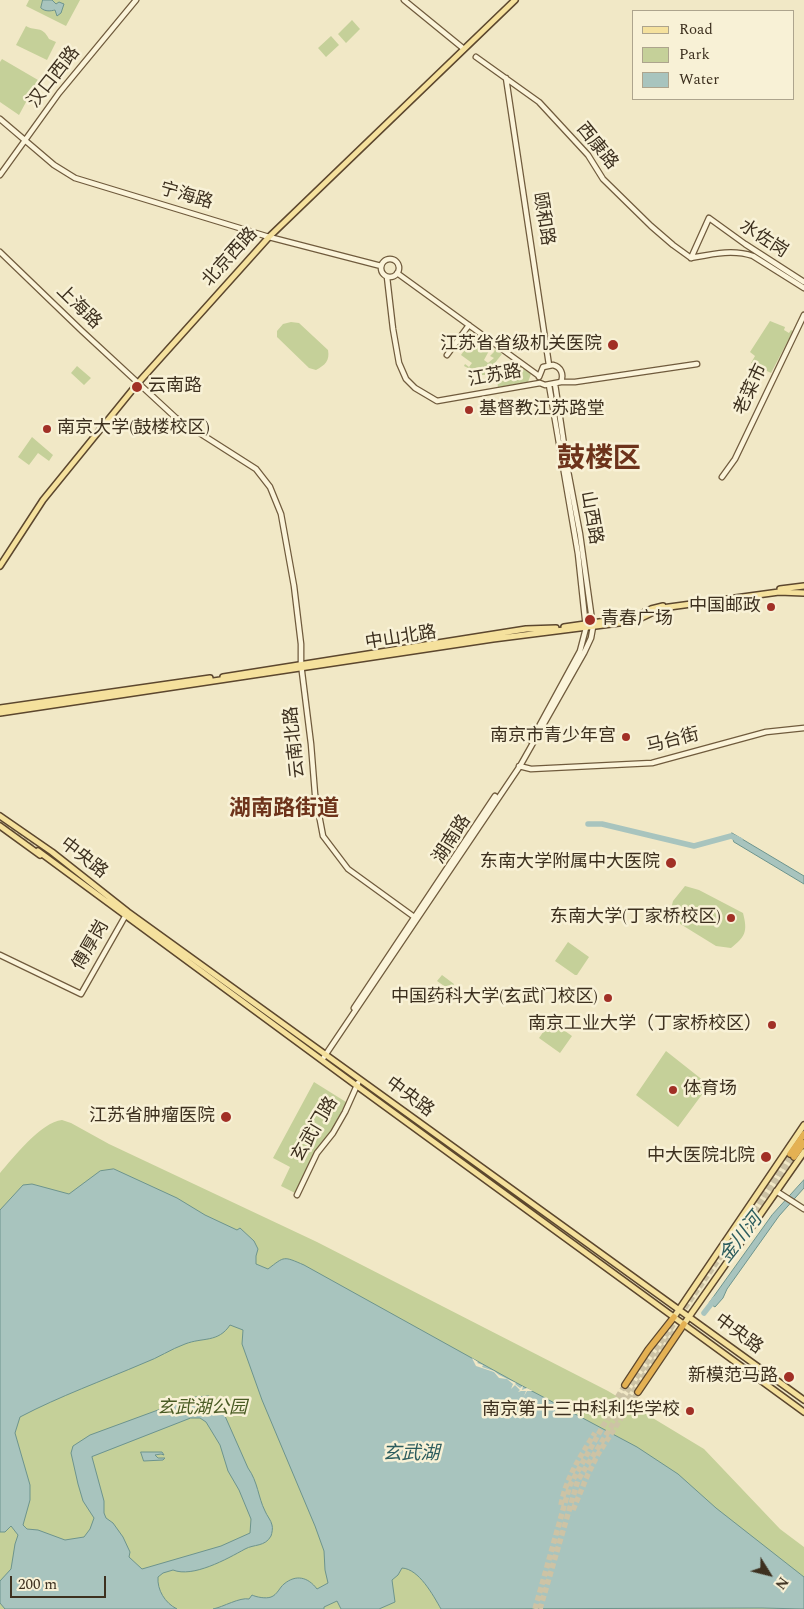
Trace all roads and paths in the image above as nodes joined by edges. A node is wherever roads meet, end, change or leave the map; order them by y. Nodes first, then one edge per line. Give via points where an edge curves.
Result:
1 (136, 0) edge
2 (404, 0) edge
3 (515, 0) edge
4 (464, 49) junction
5 (476, 57) dead end
6 (506, 78) junction
7 (0, 119) edge
8 (26, 140) junction
9 (0, 175) edge
10 (269, 236) junction
11 (0, 252) edge
12 (692, 258) junction
13 (381, 266) junction
14 (397, 273) junction
15 (387, 277) junction
16 (804, 282) edge
17 (804, 288) edge
18 (804, 315) edge
19 (468, 325) junction
20 (446, 355) dead end
21 (549, 364) junction
22 (697, 364) dead end
23 (539, 376) junction
24 (561, 382) junction
25 (138, 383) junction
26 (540, 383) junction
27 (552, 384) junction
28 (722, 476) dead end
29 (0, 566) edge
30 (804, 586) edge
31 (804, 592) edge
32 (589, 626) junction
33 (301, 666) junction
34 (0, 708) edge
35 (0, 713) edge
36 (804, 728) edge
37 (519, 766) junction
38 (0, 816) edge
39 (0, 826) edge
40 (76, 879) junction
41 (126, 914) junction
42 (416, 918) junction
43 (0, 955) edge
44 (325, 1054) junction
45 (321, 1060) junction
46 (360, 1079) junction
47 (357, 1086) junction
48 (804, 1125) edge
49 (804, 1134) edge
50 (804, 1143) edge
51 (804, 1152) edge
52 (776, 1191) junction
53 (297, 1195) dead end
54 (804, 1209) edge
55 (689, 1293) junction
56 (701, 1297) junction
57 (679, 1310) junction
58 (689, 1316) junction
59 (674, 1317) junction
60 (684, 1324) junction
61 (663, 1330) junction
62 (674, 1337) junction
63 (625, 1385) tunnel mouth
64 (638, 1392) tunnel mouth
65 (804, 1400) edge
66 (804, 1412) edge

1 - 8 street, 汉口西路 via 59,93
2 - 4 street
3 - 4 main road, 北京西路
4 - 10 main road, 北京西路
5 - 6 street, 西康路
6 - 12 street, 西康路 via 539,102 588,155 603,179 651,226
6 - 21 street, 颐和路
7 - 8 street, 宁海路
8 - 9 street, 汉口西路
8 - 10 street, 宁海路 via 54,166 74,178
10 - 13 street, 宁海路
10 - 25 main road, 北京西路
11 - 25 street, 上海路
12 - 16 street, 水佐岗 via 709,218
12 - 17 street, 水佐岗 via 744,253
13 - 14 street via 386,260 393,260 398,267
13 - 15 street
14 - 15 street
14 - 19 street
15 - 26 street, 江苏路 via 400,363 406,379 415,388 437,400
18 - 28 street, 老菜市 via 735,460
19 - 20 street
19 - 23 street
21 - 23 street via 541,369
21 - 24 street via 560,369
22 - 24 street
23 - 26 street
24 - 27 street
25 - 29 main road, 北京西路 via 43,500
25 - 33 street via 176,418 256,469 270,487 281,514 290,560
26 - 27 street, 江苏路
27 - 32 street, 山西路 via 580,534
30 - 32 main road, 中山北路 via 651,608 634,617
31 - 32 main road, 中山北路 via 779,592 662,608 635,621
32 - 33 main road, 中山北路
32 - 37 street, 湖南路 via 580,651
33 - 34 main road
33 - 35 main road, 中山北路
33 - 42 street, 云南北路 via 315,794 323,836 348,869
36 - 37 street, 马台街 via 766,732 652,763 532,769
37 - 42 street, 湖南路 via 486,808
38 - 41 main road, 中央路 via 52,852
39 - 40 main road, 中央路
40 - 41 main road, 中央路
40 - 41 main road, 中央路 via 39,849
41 - 43 street, 傅厚岗 via 81,994
41 - 44 main road, 中央路
41 - 45 main road, 中央路
42 - 44 street, 湖南路
44 - 45 street, 湖南路
44 - 46 main road, 中央路
45 - 47 main road, 中央路
46 - 47 street, 玄武门路
46 - 57 main road, 中央路
47 - 53 street, 玄武门路 via 345,1112 313,1160
47 - 59 main road, 中央路
48 - 55 main road
49 - 50 highway via 792,1155
51 - 52 main road
52 - 54 street
52 - 56 main road
55 - 56 main road via 696,1299
55 - 57 main road
56 - 58 main road
57 - 58 main road, 中央路
57 - 59 main road
58 - 60 main road
58 - 65 main road, 中央路
59 - 60 main road, 中央路
59 - 61 highway
60 - 62 highway
60 - 66 main road, 中央路
61 - 62 highway
61 - 63 highway
62 - 64 highway

